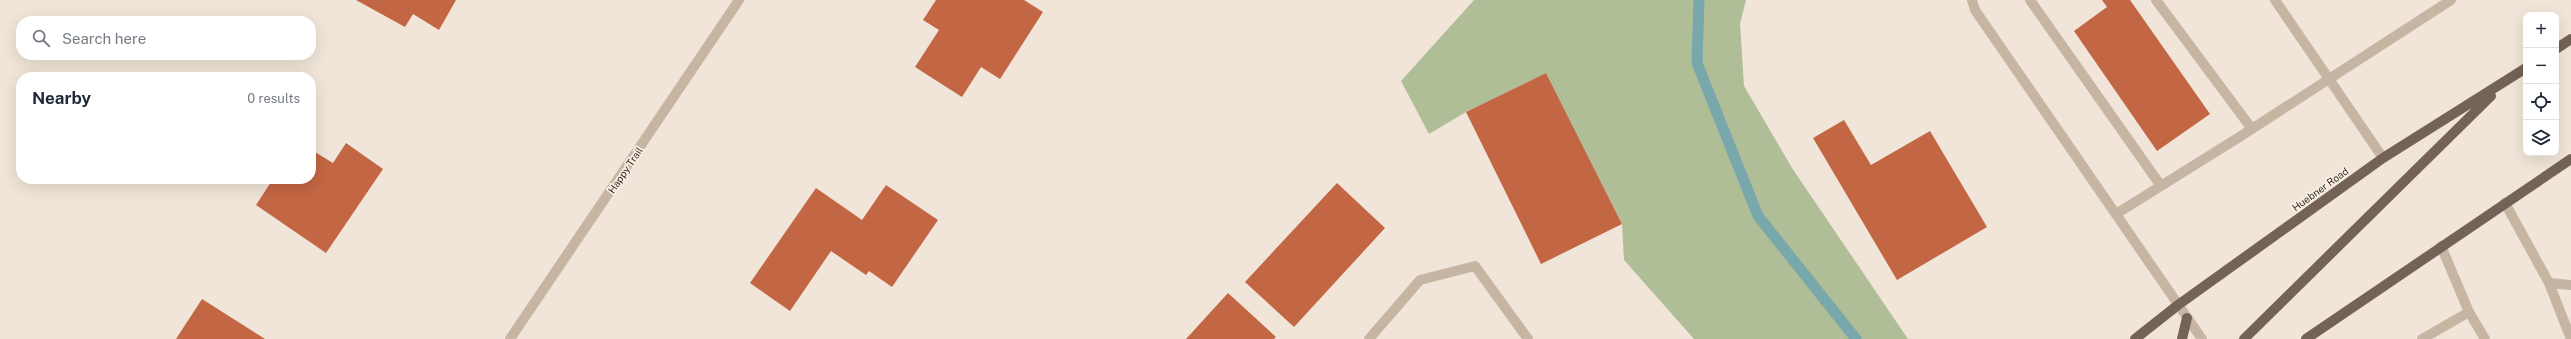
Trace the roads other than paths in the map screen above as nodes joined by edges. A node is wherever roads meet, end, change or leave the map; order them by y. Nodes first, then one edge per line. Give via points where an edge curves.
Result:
1 (739, 0) edge
2 (1972, 0) edge
3 (2030, 0) edge
4 (2156, 0) edge
5 (2275, 0) edge
6 (2450, 0) edge
7 (2571, 39) edge
8 (2558, 48) edge
9 (2523, 70) edge
10 (2330, 80) junction
11 (2503, 83) junction
12 (2252, 129) junction
13 (2383, 158) junction
14 (2571, 159) edge
15 (2161, 186) junction
16 (2505, 203) junction
17 (2116, 214) junction
18 (2441, 246) junction
19 (2550, 282) junction
20 (2571, 285) edge
21 (2178, 305) junction
22 (2470, 312) junction
23 (2187, 318) junction
24 (510, 339) edge
25 (1369, 339) edge
26 (1528, 339) edge
27 (2135, 339) edge
28 (2182, 339) edge
29 (2202, 339) edge
30 (2244, 339) edge
31 (2306, 339) edge
32 (2422, 339) edge
33 (2486, 339) edge
34 (2571, 339) edge

1 - 24 street, Happy Trail
2 - 17 street via 1975,10
3 - 15 street
4 - 12 street
5 - 10 street
6 - 10 street
7 - 8 main road
9 - 11 main road, Huebner Road
10 - 12 street
10 - 13 street
11 - 13 main road, Huebner Road
11 - 30 main road
12 - 15 street
13 - 21 main road, Huebner Road
14 - 16 main road
15 - 17 street
16 - 18 main road
16 - 19 street
17 - 21 street
18 - 22 street
18 - 31 main road
19 - 20 street
19 - 34 street
21 - 23 street
21 - 27 main road, Huebner Road
22 - 32 street
22 - 33 street
23 - 28 main road
23 - 29 street
25 - 26 street via 1420,280 1475,266

